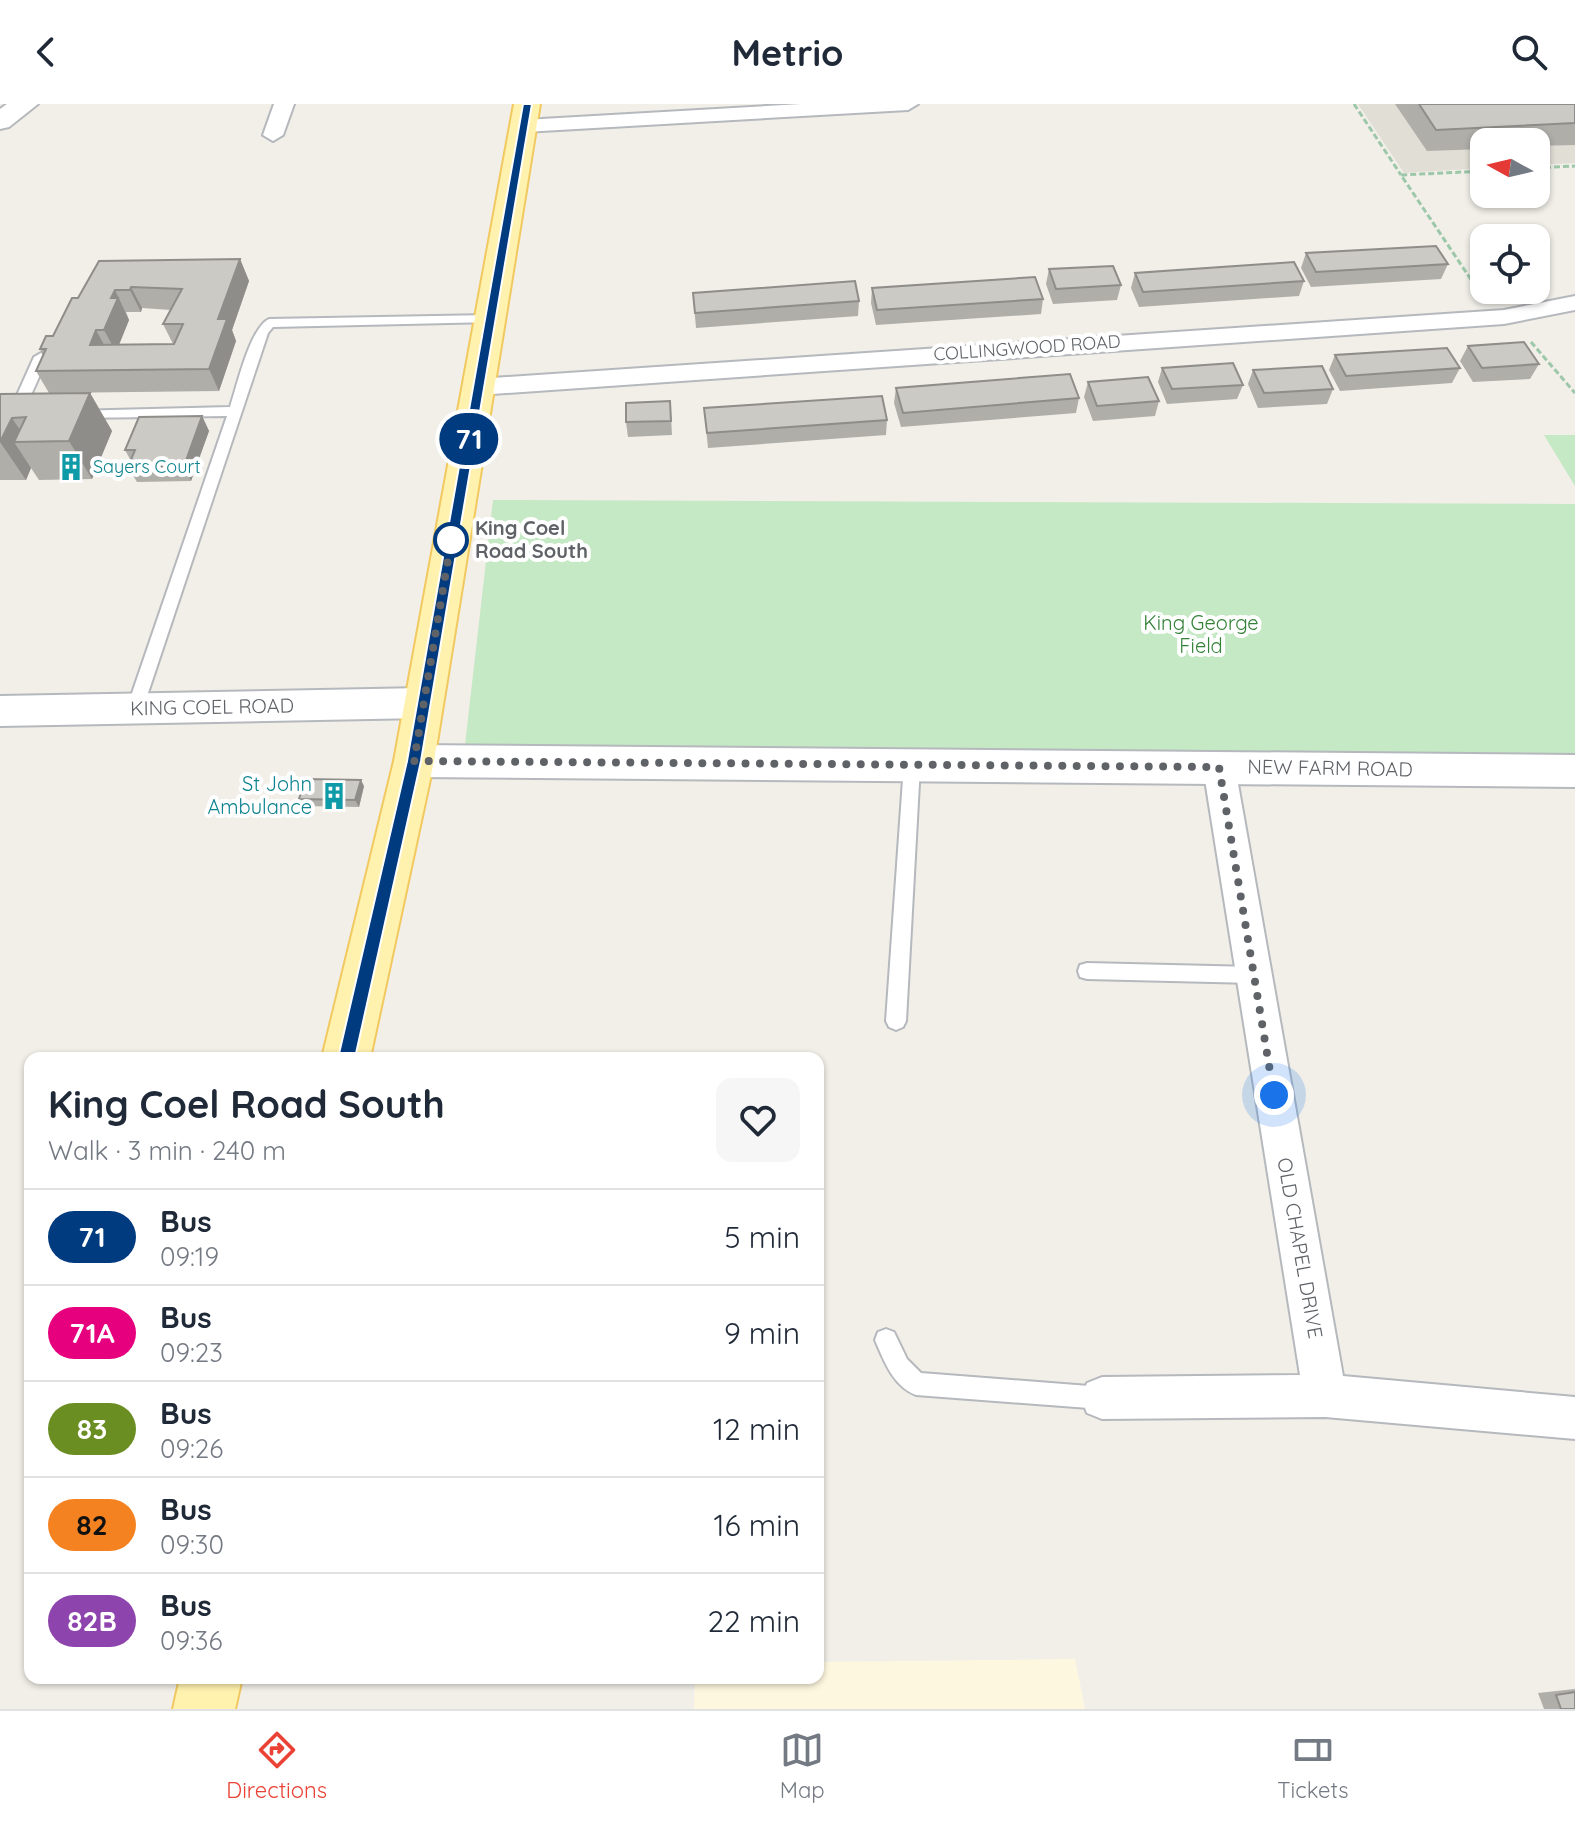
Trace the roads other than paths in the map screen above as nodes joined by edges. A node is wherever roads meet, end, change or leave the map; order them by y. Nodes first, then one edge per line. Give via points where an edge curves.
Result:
1 (25, 104) edge
2 (284, 104) edge
3 (908, 104) edge
4 (526, 115) edge
5 (0, 121) edge
6 (273, 135) dead end
7 (1575, 303) edge
8 (490, 319) junction
9 (41, 357) edge
10 (478, 387) junction
11 (235, 411) junction
12 (61, 414) edge
13 (30, 415) edge
14 (423, 703) junction
15 (135, 708) junction
16 (0, 711) edge
17 (414, 761) junction
18 (912, 765) junction
19 (1219, 767) junction
20 (1575, 771) edge
21 (1087, 971) dead end
22 (1254, 975) junction
23 (896, 1021) dead end
24 (347, 1052) edge
25 (886, 1340) dead end
26 (1325, 1396) junction
27 (1102, 1398) joint
28 (1575, 1418) edge
29 (210, 1684) edge
30 (204, 1709) edge

1 - 5 street
2 - 6 street
3 - 4 street
4 - 8 main road
7 - 10 street, COLLINGWOOD ROAD via 1504,317
8 - 10 main road
8 - 11 lane via 269,323
9 - 13 lane via 14,415
10 - 14 main road
11 - 12 lane
11 - 15 lane
14 - 15 street, KING COEL ROAD
14 - 17 main road
15 - 16 street, KING COEL ROAD
17 - 18 street, NEW FARM ROAD
17 - 24 main road
18 - 19 street, NEW FARM ROAD
18 - 23 lane
19 - 20 street, NEW FARM ROAD
19 - 22 street, OLD CHAPEL DRIVE
21 - 22 lane
22 - 26 street, OLD CHAPEL DRIVE
25 - 27 lane via 899,1367 916,1384
26 - 27 street
26 - 28 street
29 - 30 main road

